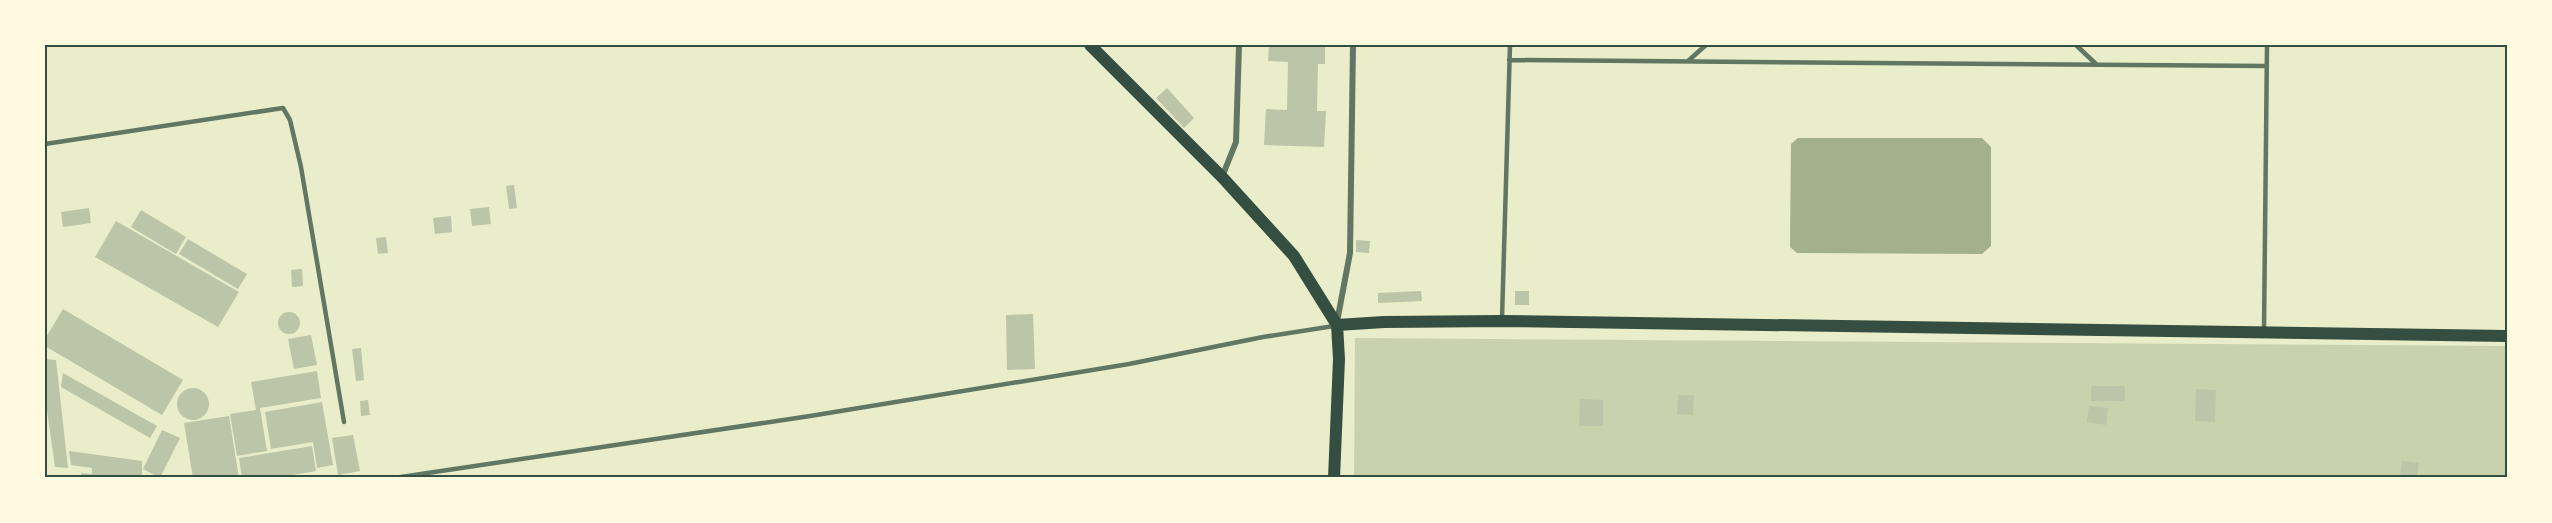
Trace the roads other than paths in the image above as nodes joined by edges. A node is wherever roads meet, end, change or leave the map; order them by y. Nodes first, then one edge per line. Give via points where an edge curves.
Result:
1 (1090, 45) edge
2 (1239, 45) edge
3 (1353, 45) edge
4 (1509, 45) edge
5 (1706, 45) edge
6 (2076, 45) edge
7 (2267, 45) edge
8 (1509, 60) junction
9 (1688, 62) junction
10 (2096, 65) junction
11 (2267, 66) junction
12 (45, 144) edge
13 (1222, 177) junction
14 (1502, 321) junction
15 (1337, 325) junction
16 (2264, 332) junction
17 (2507, 336) edge
18 (344, 422) dead end
19 (394, 478) edge
20 (1334, 478) edge

1 - 13 main road
2 - 13 street via 1236,142
3 - 15 street via 1350,254
4 - 8 lane
5 - 9 lane
6 - 10 lane
7 - 11 lane
8 - 9 lane
8 - 14 lane
9 - 10 lane
10 - 11 lane
11 - 16 lane
12 - 18 lane via 283,108 290,120 301,167
13 - 15 main road via 1294,256
14 - 15 main road
14 - 16 main road
15 - 19 lane via 1129,364 810,416
15 - 20 main road
16 - 17 main road

